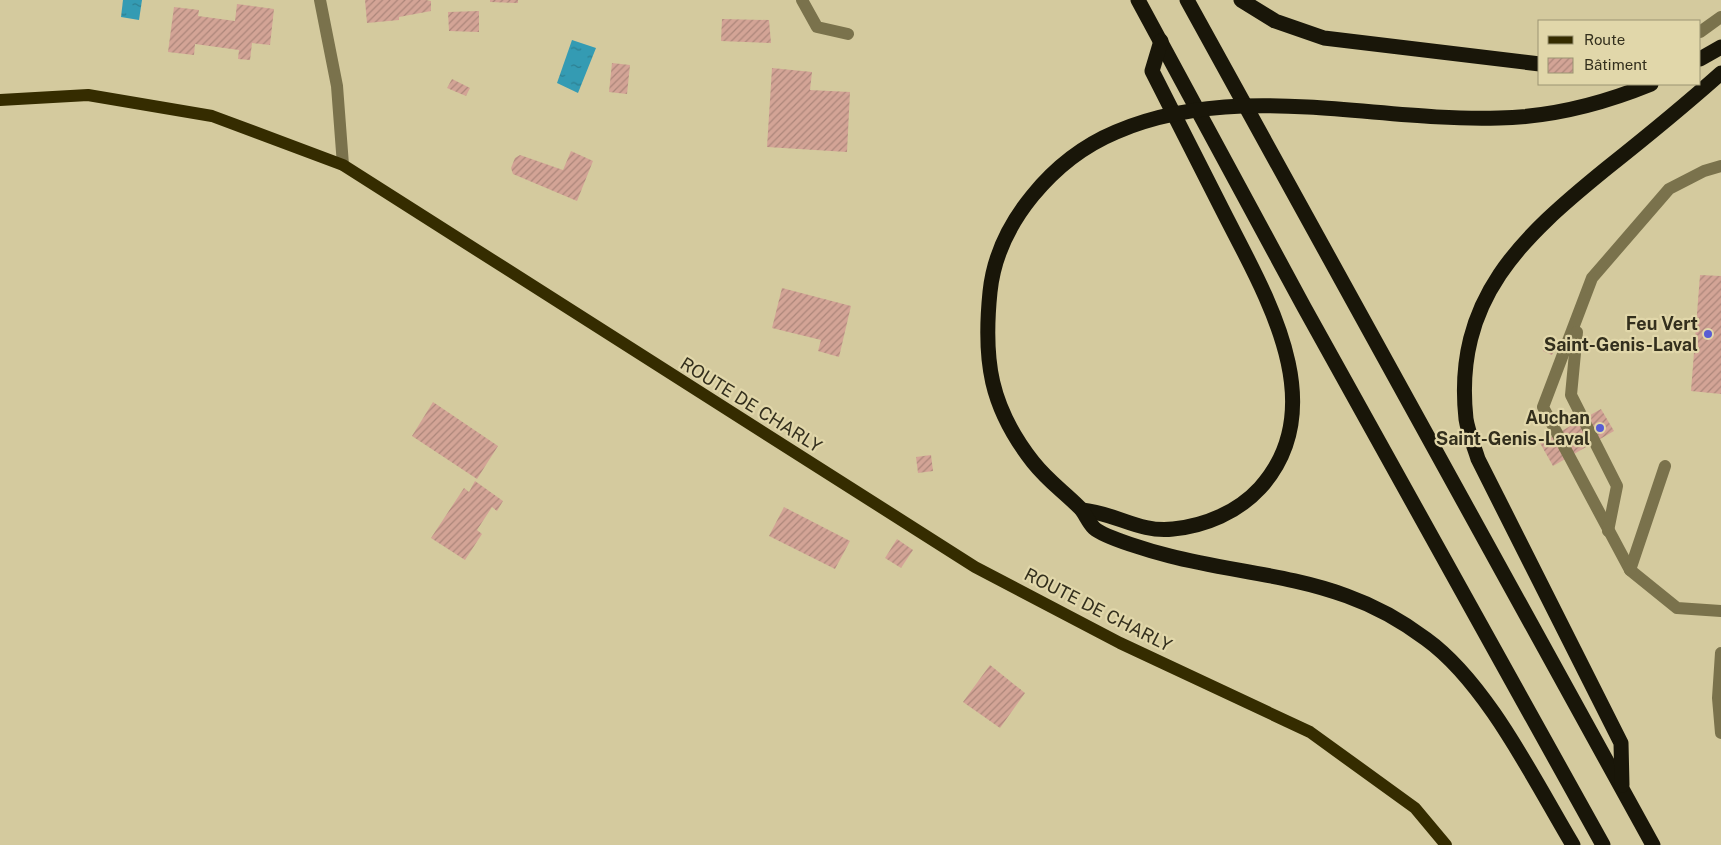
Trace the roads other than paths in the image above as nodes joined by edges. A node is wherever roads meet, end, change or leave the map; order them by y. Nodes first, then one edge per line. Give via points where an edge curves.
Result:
1 (320, 0) edge
2 (802, 0) edge
3 (1138, 0) edge
4 (1187, 0) edge
5 (1241, 0) edge
6 (1721, 18) edge
7 (1701, 31) edge
8 (848, 34) dead end
9 (1161, 41) junction
10 (1721, 47) edge
11 (1701, 58) edge
12 (1538, 64) edge
13 (1721, 73) edge
14 (1649, 85) edge
15 (0, 100) edge
16 (343, 165) junction
17 (1721, 166) edge
18 (1578, 316) junction
19 (1665, 466) dead end
20 (1082, 510) junction
21 (1608, 532) junction
22 (1630, 570) junction
23 (1721, 611) edge
24 (1721, 653) edge
25 (1721, 733) edge
26 (1622, 789) junction
27 (1446, 845) edge
28 (1573, 845) edge
29 (1604, 845) edge
30 (1653, 845) edge

1 - 16 street via 337,86
2 - 8 street via 817,27
3 - 9 highway
4 - 26 highway
5 - 12 highway via 1275,21 1324,38
6 - 7 street
9 - 20 highway via 1152,71 1270,305 1286,348 1293,424 1283,454 1270,478 1251,498 1209,521 1172,530 1140,528 1103,512
9 - 29 highway via 1304,307
10 - 11 highway
13 - 26 highway via 1684,107 1556,210 1519,247 1487,294 1471,335 1464,378 1466,421 1478,459 1621,743
14 - 20 highway via 1617,98 1563,112 1501,118 1242,106 1153,120 1117,131 1082,150 1052,174 1024,207 1004,243 991,281 987,322 989,369 1000,412 1018,442 1050,483
15 - 16 main road, ROUTE DE CHARLY via 88,95 212,116
16 - 27 main road, ROUTE DE CHARLY via 975,567 1120,643 1310,732 1415,808
17 - 18 street via 1669,189 1592,278
18 - 21 street via 1571,395 1617,486
18 - 21 street via 1543,407
19 - 22 street
20 - 28 highway via 1094,528 1140,548 1345,595 1386,613 1427,639 1451,660 1491,710
21 - 22 street
22 - 23 street via 1676,608
24 - 25 street via 1718,698
26 - 30 highway

